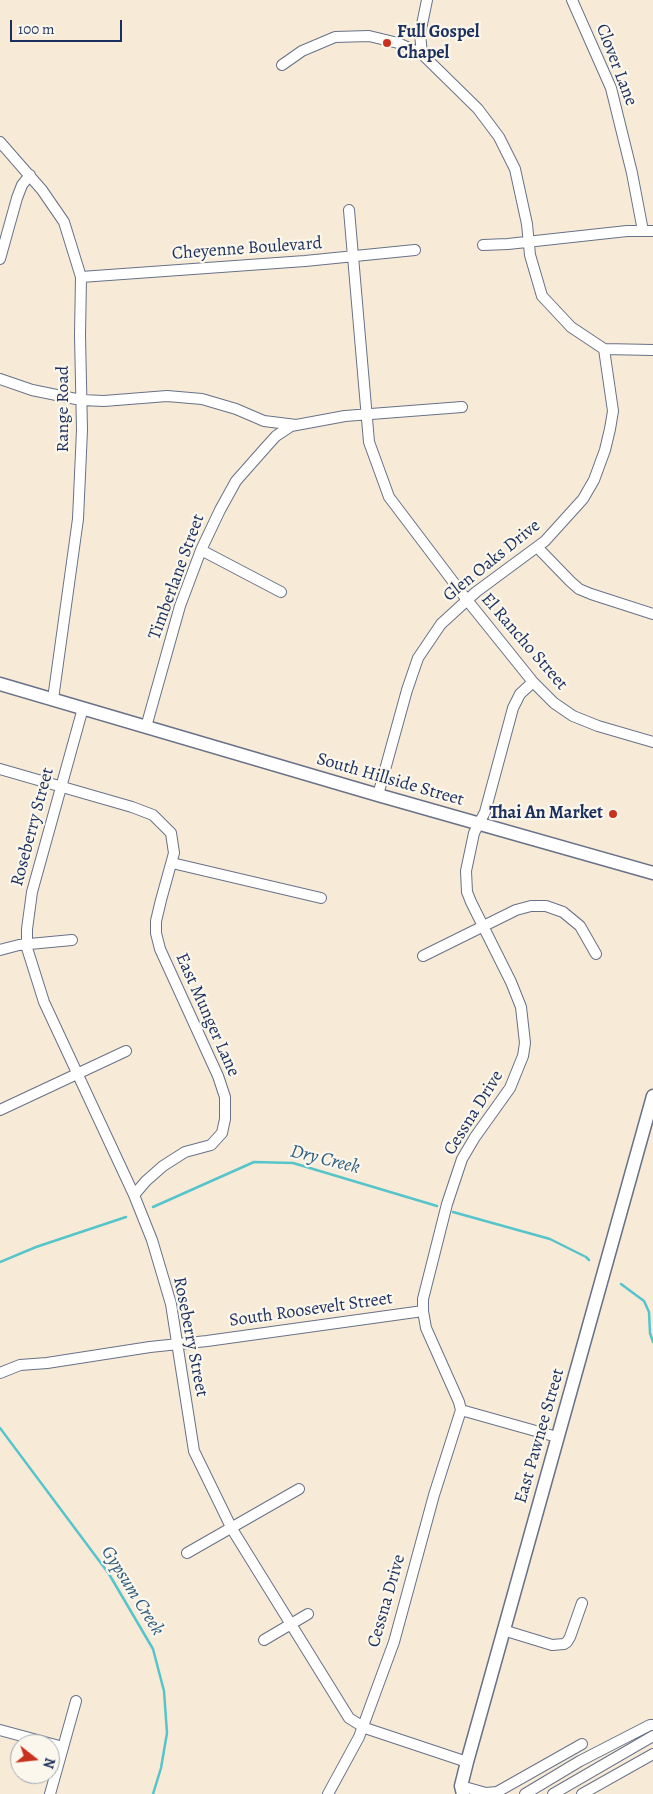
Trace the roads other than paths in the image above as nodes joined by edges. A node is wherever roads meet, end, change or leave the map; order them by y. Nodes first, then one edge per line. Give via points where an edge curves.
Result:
1 (427, 0) edge
2 (572, 0) edge
3 (422, 54) junction
4 (282, 65) dead end
5 (0, 142) edge
6 (30, 175) junction
7 (349, 210) dead end
8 (648, 231) edge
9 (529, 242) junction
10 (483, 245) dead end
11 (415, 250) dead end
12 (353, 257) junction
13 (0, 259) edge
14 (81, 277) junction
15 (604, 349) junction
16 (653, 350) edge
17 (0, 379) edge
18 (81, 400) junction
19 (462, 407) dead end
20 (366, 414) junction
21 (297, 425) junction
22 (537, 547) junction
23 (201, 550) junction
24 (281, 592) dead end
25 (467, 600) junction
26 (653, 614) edge
27 (533, 682) junction
28 (0, 684) edge
29 (53, 699) junction
30 (83, 708) junction
31 (146, 727) junction
32 (653, 742) edge
33 (0, 769) edge
34 (60, 786) junction
35 (378, 795) junction
36 (479, 823) junction
37 (172, 863) junction
38 (653, 873) edge
39 (321, 898) dead end
40 (483, 927) junction
41 (72, 940) dead end
42 (28, 944) junction
43 (0, 950) edge
44 (596, 954) dead end
45 (423, 956) dead end
46 (126, 1052) dead end
47 (78, 1074) junction
48 (653, 1096) edge
49 (0, 1110) edge
50 (134, 1195) junction
51 (423, 1311) junction
52 (176, 1344) junction
53 (0, 1372) edge
54 (461, 1410) junction
55 (557, 1437) junction
56 (299, 1489) dead end
57 (232, 1529) junction
58 (187, 1553) dead end
59 (582, 1603) dead end
60 (308, 1614) dead end
61 (292, 1624) junction
62 (503, 1630) junction
63 (264, 1640) dead end
64 (76, 1701) dead end
65 (653, 1725) edge
66 (363, 1726) junction
67 (0, 1730) edge
68 (653, 1736) edge
69 (582, 1744) dead end
70 (63, 1747) junction
71 (653, 1754) edge
72 (467, 1762) junction
73 (459, 1791) edge
74 (50, 1794) edge
75 (328, 1794) edge
76 (525, 1794) edge
77 (553, 1794) edge
78 (582, 1794) edge

1 - 3 street via 420,34
2 - 8 street, Clover Lane via 611,88
3 - 4 street via 398,43 369,36 335,37 302,51
3 - 9 street via 478,109 498,137 515,169
5 - 6 street, Range Road
6 - 13 street via 16,198
6 - 14 street, Range Road via 64,222
7 - 12 street, El Rancho Street
8 - 9 street
9 - 10 street
9 - 15 street via 542,296 571,327
11 - 12 street, Cheyenne Boulevard
12 - 14 street, Cheyenne Boulevard
12 - 20 street, El Rancho Street
14 - 18 street, Range Road
15 - 16 street
15 - 22 street, Glen Oaks Drive via 612,411 610,429 594,480 583,499
17 - 18 street via 32,390
18 - 21 street via 167,396 202,399 264,421
18 - 29 street, Range Road via 78,519
19 - 20 street, Timberlane Street
20 - 21 street, Timberlane Street
20 - 25 street, El Rancho Street via 368,442 388,497
21 - 23 street, Timberlane Street via 276,436 236,481
22 - 25 street, Glen Oaks Drive
22 - 26 street via 580,589
23 - 24 street
23 - 31 street, Timberlane Street via 180,606
25 - 27 street, El Rancho Street
25 - 35 street, Glen Oaks Drive via 441,624 418,658
27 - 32 street, El Rancho Street via 573,716
27 - 36 street, Cessna Drive via 520,694 513,708
28 - 29 main road, South Hillside Street
29 - 30 main road, South Hillside Street
30 - 31 main road, South Hillside Street
30 - 34 street, Roseberry Street
31 - 35 main road, South Hillside Street
33 - 34 street, East Munger Lane
34 - 37 street, East Munger Lane via 153,815 171,833
34 - 42 street, Roseberry Street via 32,892
35 - 36 main road, South Hillside Street
36 - 38 main road, South Hillside Street
36 - 40 street, Cessna Drive via 474,833 466,883 470,902
37 - 39 street
37 - 50 street, East Munger Lane via 156,921 156,933 218,1076 224,1097 225,1119 222,1134 211,1145 185,1152 163,1166
40 - 44 street via 516,910 546,906 563,912 580,926
40 - 45 street
40 - 51 street, Cessna Drive via 522,1007 523,1056 510,1088 475,1137 458,1170 426,1284
41 - 42 street
42 - 43 street
42 - 47 street, Roseberry Street via 44,1002
46 - 47 street
47 - 49 street
47 - 50 street, Roseberry Street
48 - 55 main road, East Pawnee Street
50 - 52 street, Roseberry Street via 152,1240 171,1304
51 - 52 street, South Roosevelt Street
51 - 54 street via 426,1328
52 - 53 street, South Roosevelt Street via 20,1365
52 - 57 street, Roseberry Street via 194,1451
54 - 55 street
54 - 66 street, Cessna Drive via 394,1642
55 - 62 main road, East Pawnee Street
56 - 57 street
57 - 58 street
57 - 61 street, Roseberry Street
59 - 62 street via 570,1637 564,1644 552,1645
60 - 61 street
61 - 63 street
61 - 66 street, Roseberry Street via 349,1718
62 - 72 main road, East Pawnee Street
64 - 70 street
65 - 76 street via 580,1761
66 - 72 street, Roseberry Street
66 - 75 street, Cessna Drive
67 - 70 street
68 - 77 street
69 - 73 street via 497,1792
70 - 74 street
71 - 78 street
72 - 73 main road, East Pawnee Street

